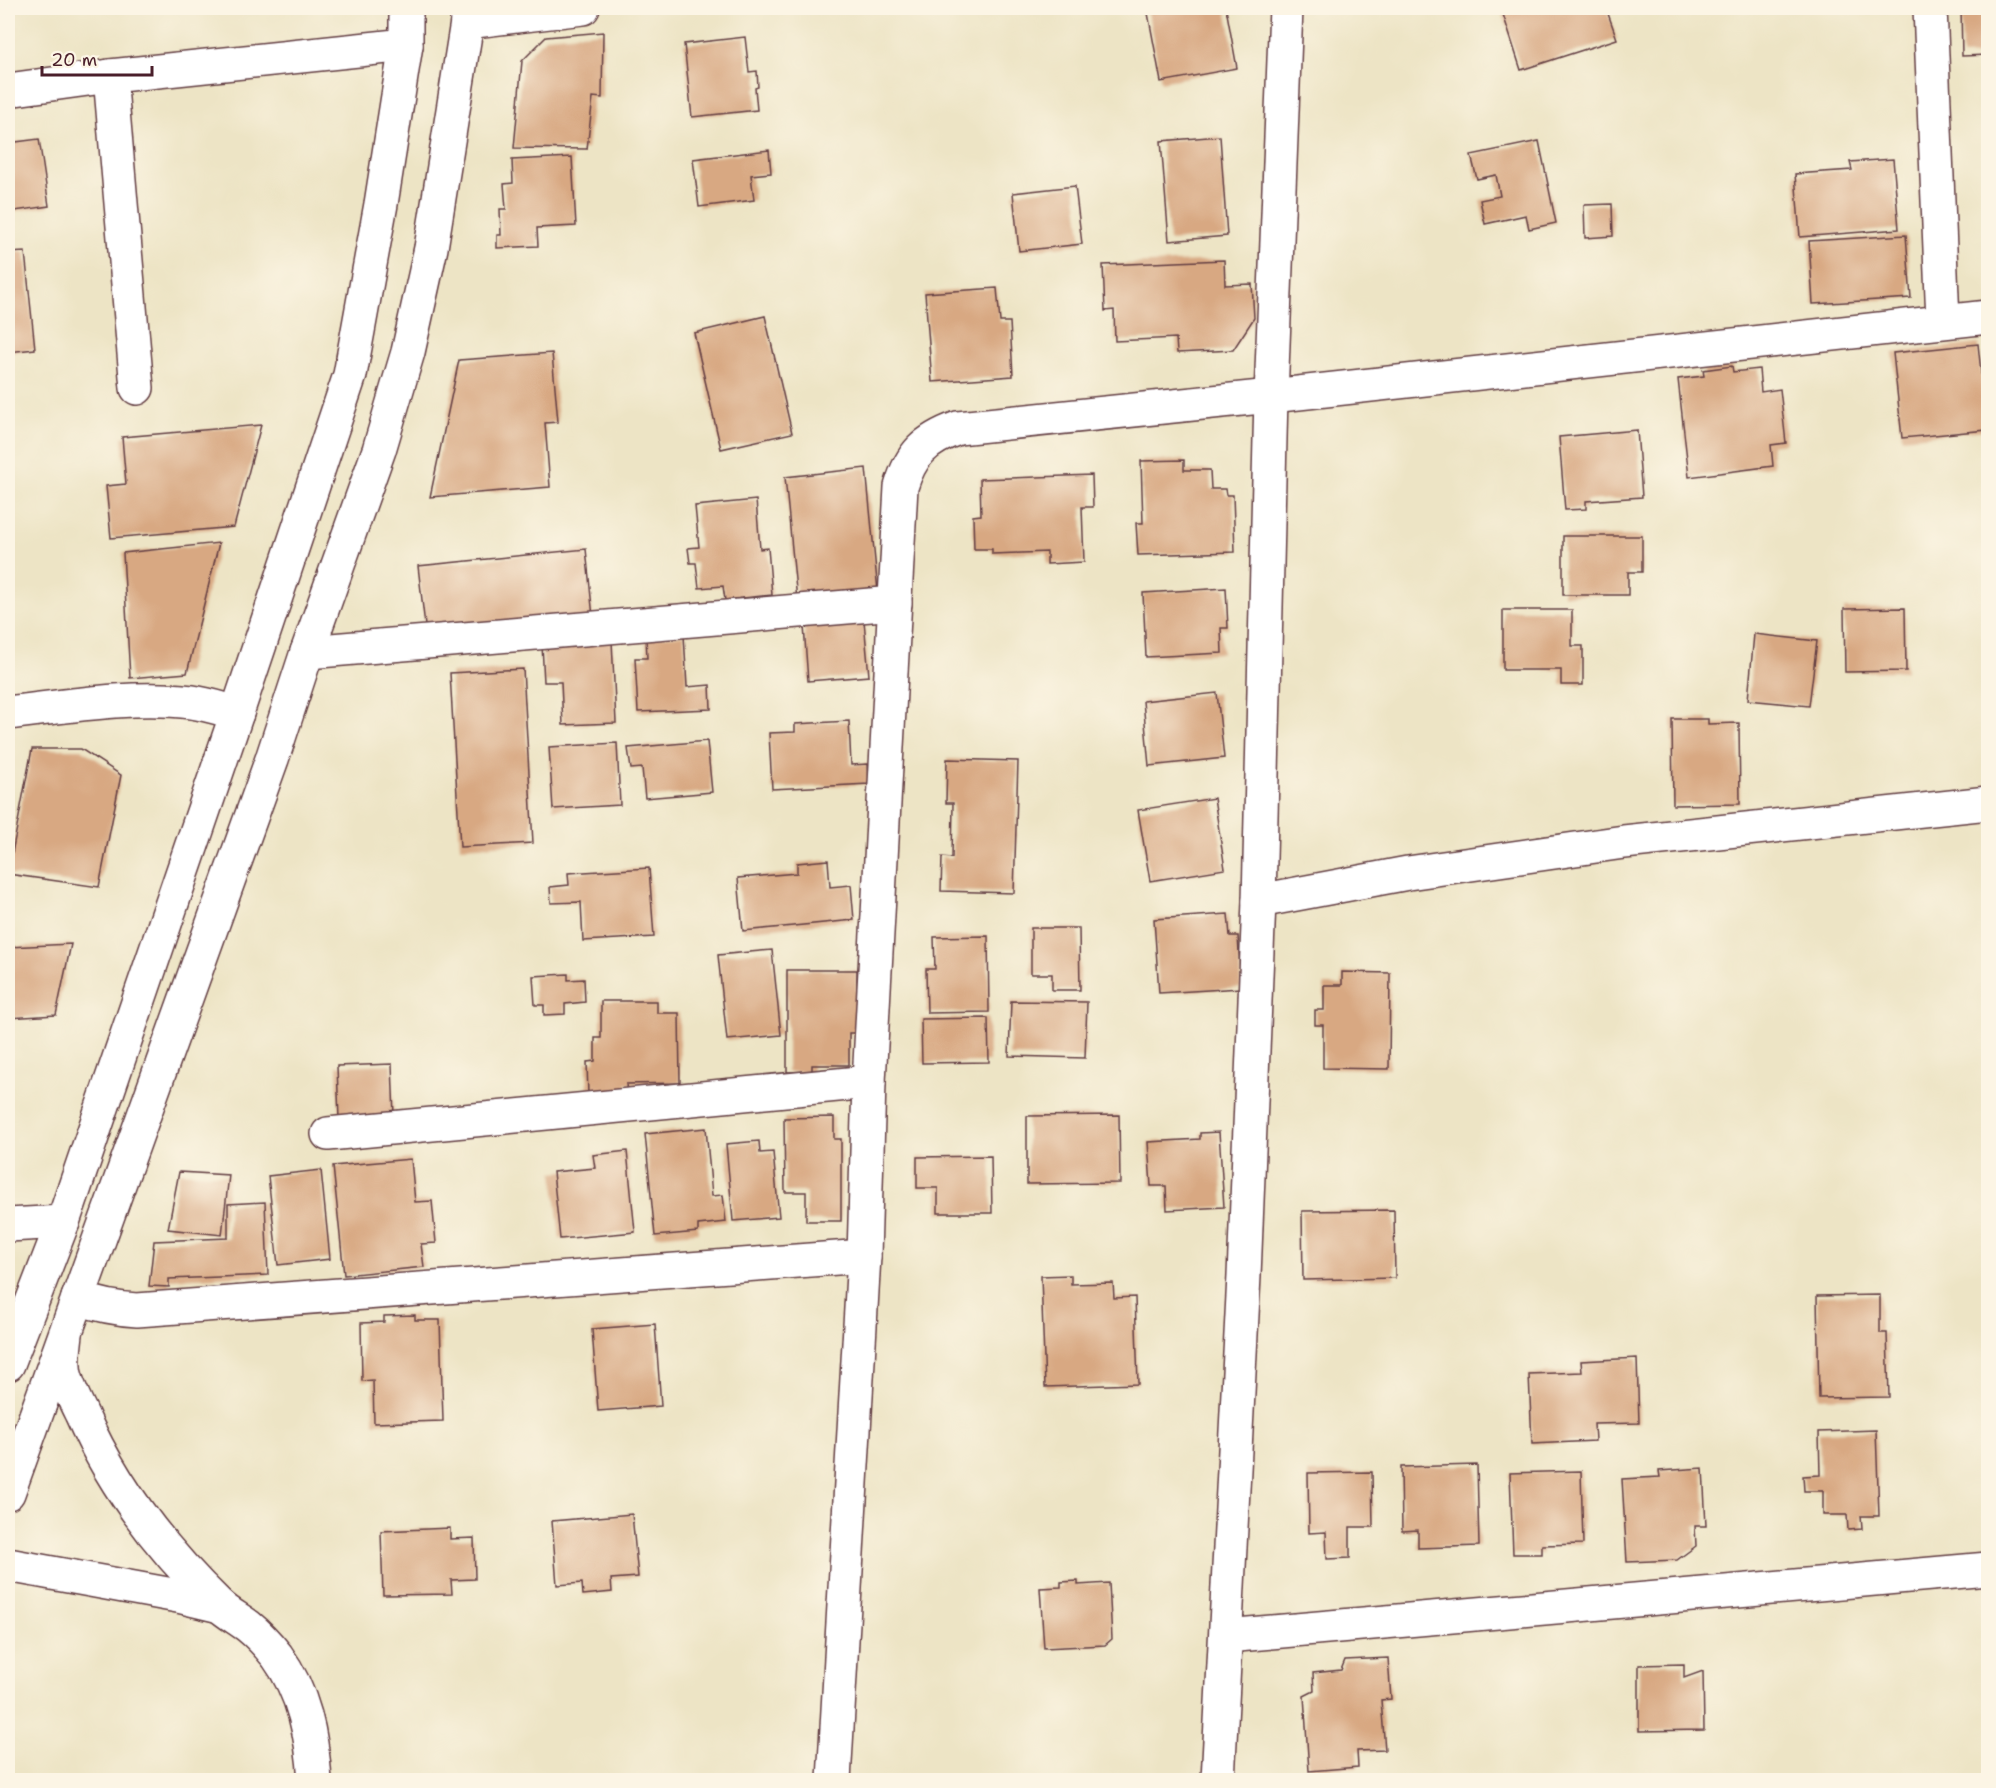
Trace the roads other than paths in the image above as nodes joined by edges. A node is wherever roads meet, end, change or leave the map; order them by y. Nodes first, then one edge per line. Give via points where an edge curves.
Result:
1 (406, 8) edge
2 (583, 8) edge
3 (1286, 8) edge
4 (1930, 8) edge
5 (467, 15) edge
6 (406, 45) junction
7 (110, 76) junction
8 (8, 90) edge
9 (1989, 316) edge
10 (1943, 321) junction
11 (137, 388) dead end
12 (1271, 396) junction
13 (895, 603) junction
14 (307, 652) junction
15 (8, 713) edge
16 (237, 713) junction
17 (1989, 802) edge
18 (1259, 901) junction
19 (869, 1082) junction
20 (328, 1134) dead end
21 (63, 1222) junction
22 (8, 1225) edge
23 (864, 1256) junction
24 (78, 1298) junction
25 (66, 1332) junction
26 (8, 1364) edge
27 (8, 1493) edge
28 (8, 1565) edge
29 (1989, 1569) edge
30 (220, 1606) junction
31 (1226, 1636) junction
32 (315, 1780) edge
33 (834, 1780) edge
34 (1218, 1780) edge

1 - 6 street
2 - 5 street
3 - 12 street
4 - 10 street
5 - 14 street via 431,249 408,352 379,450
6 - 7 street
6 - 16 street via 350,375
7 - 8 street
7 - 11 street
9 - 10 street
10 - 12 street
12 - 13 street via 958,428 938,435 913,458 901,488
12 - 18 street
13 - 14 street
13 - 19 street
14 - 24 street via 273,759
15 - 16 street via 146,700 193,702
16 - 21 street
17 - 18 street via 1624,842 1408,873
18 - 31 street
19 - 20 street
19 - 23 street
21 - 22 street
21 - 26 street
23 - 24 street via 137,1310 97,1305
23 - 33 street
24 - 25 street
25 - 27 street
25 - 30 street via 63,1367 98,1451 159,1542
28 - 30 street
29 - 31 street
30 - 32 street via 249,1627 276,1655 292,1681 313,1743
31 - 34 street

